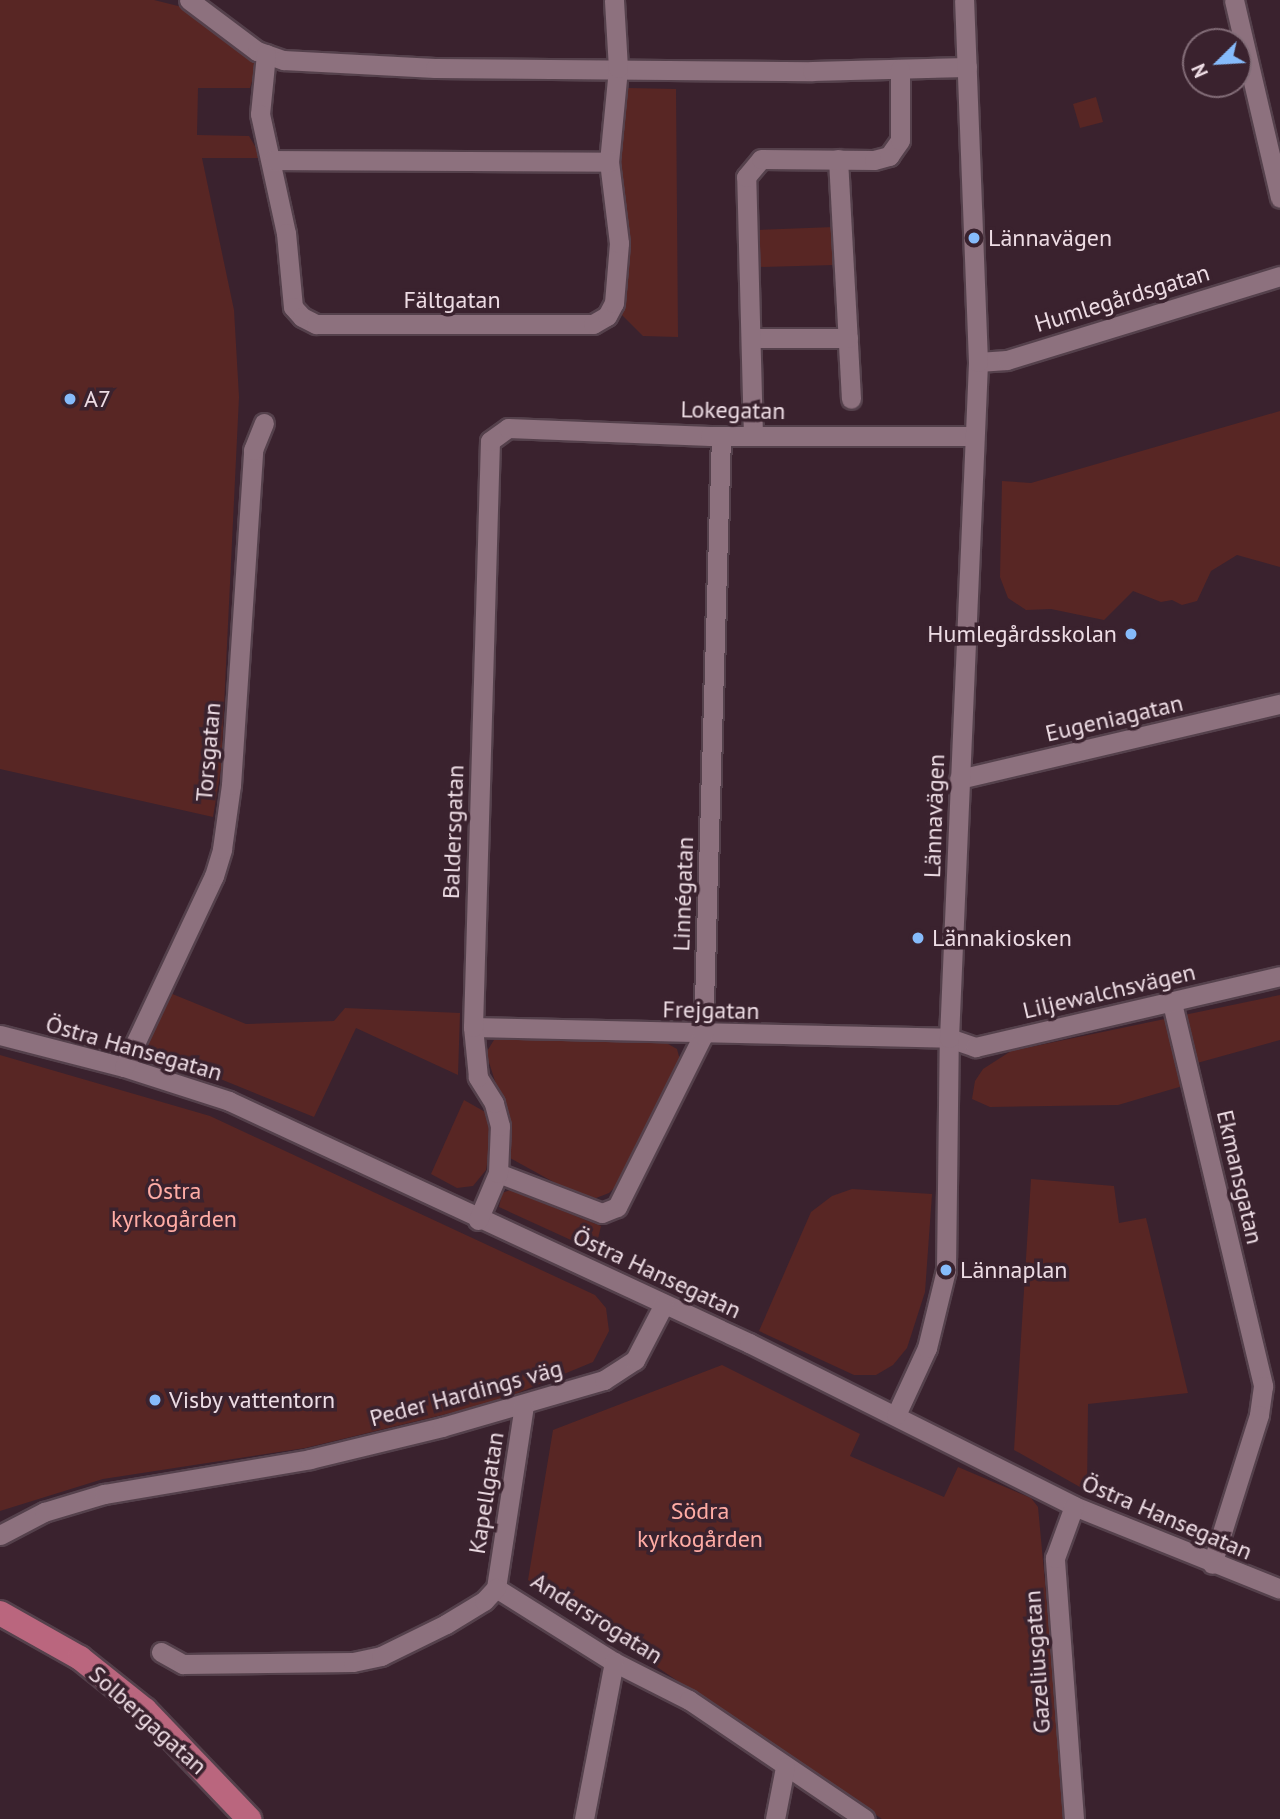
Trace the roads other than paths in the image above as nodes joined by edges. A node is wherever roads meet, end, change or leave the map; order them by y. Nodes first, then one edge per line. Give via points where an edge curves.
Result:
1 (189, 0) edge
2 (614, 0) edge
3 (964, 0) edge
4 (1234, 0) edge
5 (265, 54) junction
6 (967, 67) junction
7 (618, 68) junction
8 (900, 69) junction
9 (838, 159) junction
10 (273, 160) junction
11 (610, 162) junction
12 (1280, 198) edge
13 (1280, 276) edge
14 (751, 338) junction
15 (848, 338) junction
16 (978, 362) junction
17 (851, 399) dead end
18 (264, 423) dead end
19 (721, 436) junction
20 (753, 436) junction
21 (974, 436) junction
22 (493, 437) joint
23 (1280, 704) edge
24 (959, 779) junction
25 (1280, 976) edge
26 (1172, 1003) junction
27 (473, 1027) junction
28 (0, 1035) edge
29 (703, 1035) junction
30 (949, 1038) junction
31 (124, 1066) junction
32 (498, 1173) junction
33 (478, 1220) junction
34 (664, 1304) junction
35 (524, 1405) junction
36 (896, 1415) junction
37 (1074, 1506) junction
38 (0, 1535) edge
39 (1212, 1564) junction
40 (496, 1588) junction
41 (1280, 1588) edge
42 (0, 1613) edge
43 (162, 1652) dead end
44 (614, 1662) junction
45 (785, 1767) junction
46 (249, 1819) edge
47 (584, 1819) edge
48 (775, 1819) edge
49 (864, 1819) edge
50 (1074, 1819) edge

1 - 5 street
2 - 7 street, Fältgatan
3 - 6 street, Lännavägen
4 - 12 street
5 - 7 street via 283,60 435,68
5 - 10 street, Fältgatan via 260,114
6 - 8 street
6 - 16 street, Lännavägen
7 - 8 street
7 - 11 street, Fältgatan
8 - 9 street via 900,141 888,156
9 - 14 street via 761,159 746,177
9 - 15 street
10 - 11 street
10 - 11 street, Fältgatan via 293,307 316,324 581,324 607,316 614,303 619,243
13 - 16 street, Humlegårdsgatan via 1007,360
14 - 15 street
14 - 20 street
15 - 17 street
16 - 21 street, Lännavägen
18 - 31 street, Torsgatan via 253,450 231,785 222,849 214,876
19 - 20 street, Lokegatan
19 - 22 street, Lokegatan via 508,428
19 - 29 street, Linnégatan
20 - 21 street, Lokegatan
21 - 24 street, Lännavägen
22 - 27 street, Baldersgatan via 487,456
23 - 24 street, Eugeniagatan
24 - 30 street, Lännavägen
25 - 26 street, Liljewalchsvägen
26 - 30 street, Liljewalchsvägen via 975,1046
26 - 39 street, Ekmansgatan via 1263,1386 1259,1415
27 - 29 street, Frejgatan
27 - 32 street, Baldersgatan via 478,1077 494,1103 500,1126
28 - 31 street, Östra Hansegatan
29 - 30 street, Frejgatan
29 - 32 street, Linnégatan via 617,1208 602,1213
30 - 36 street, Lännavägen via 946,1270 927,1348
31 - 33 street, Östra Hansegatan via 229,1101
32 - 33 street, Baldersgatan
33 - 34 street, Östra Hansegatan
34 - 35 street, Peder Hardings väg via 625,1370
34 - 36 street, Östra Hansegatan
35 - 38 street, Peder Hardings väg via 310,1459 104,1494 44,1512
35 - 40 street, Kapellgatan
36 - 37 street, Östra Hansegatan
37 - 39 street, Östra Hansegatan
37 - 50 street, Gazeliusgatan via 1055,1559
39 - 41 street, Östra Hansegatan
40 - 43 street, Andersrogatan via 484,1601 446,1623 381,1656 353,1662 183,1664
40 - 44 street, Andersrogatan
42 - 46 main road, Solbergagatan via 80,1658 145,1710
44 - 45 street, Andersrogatan via 690,1700
44 - 47 street
45 - 48 street
45 - 49 street, Andersrogatan

